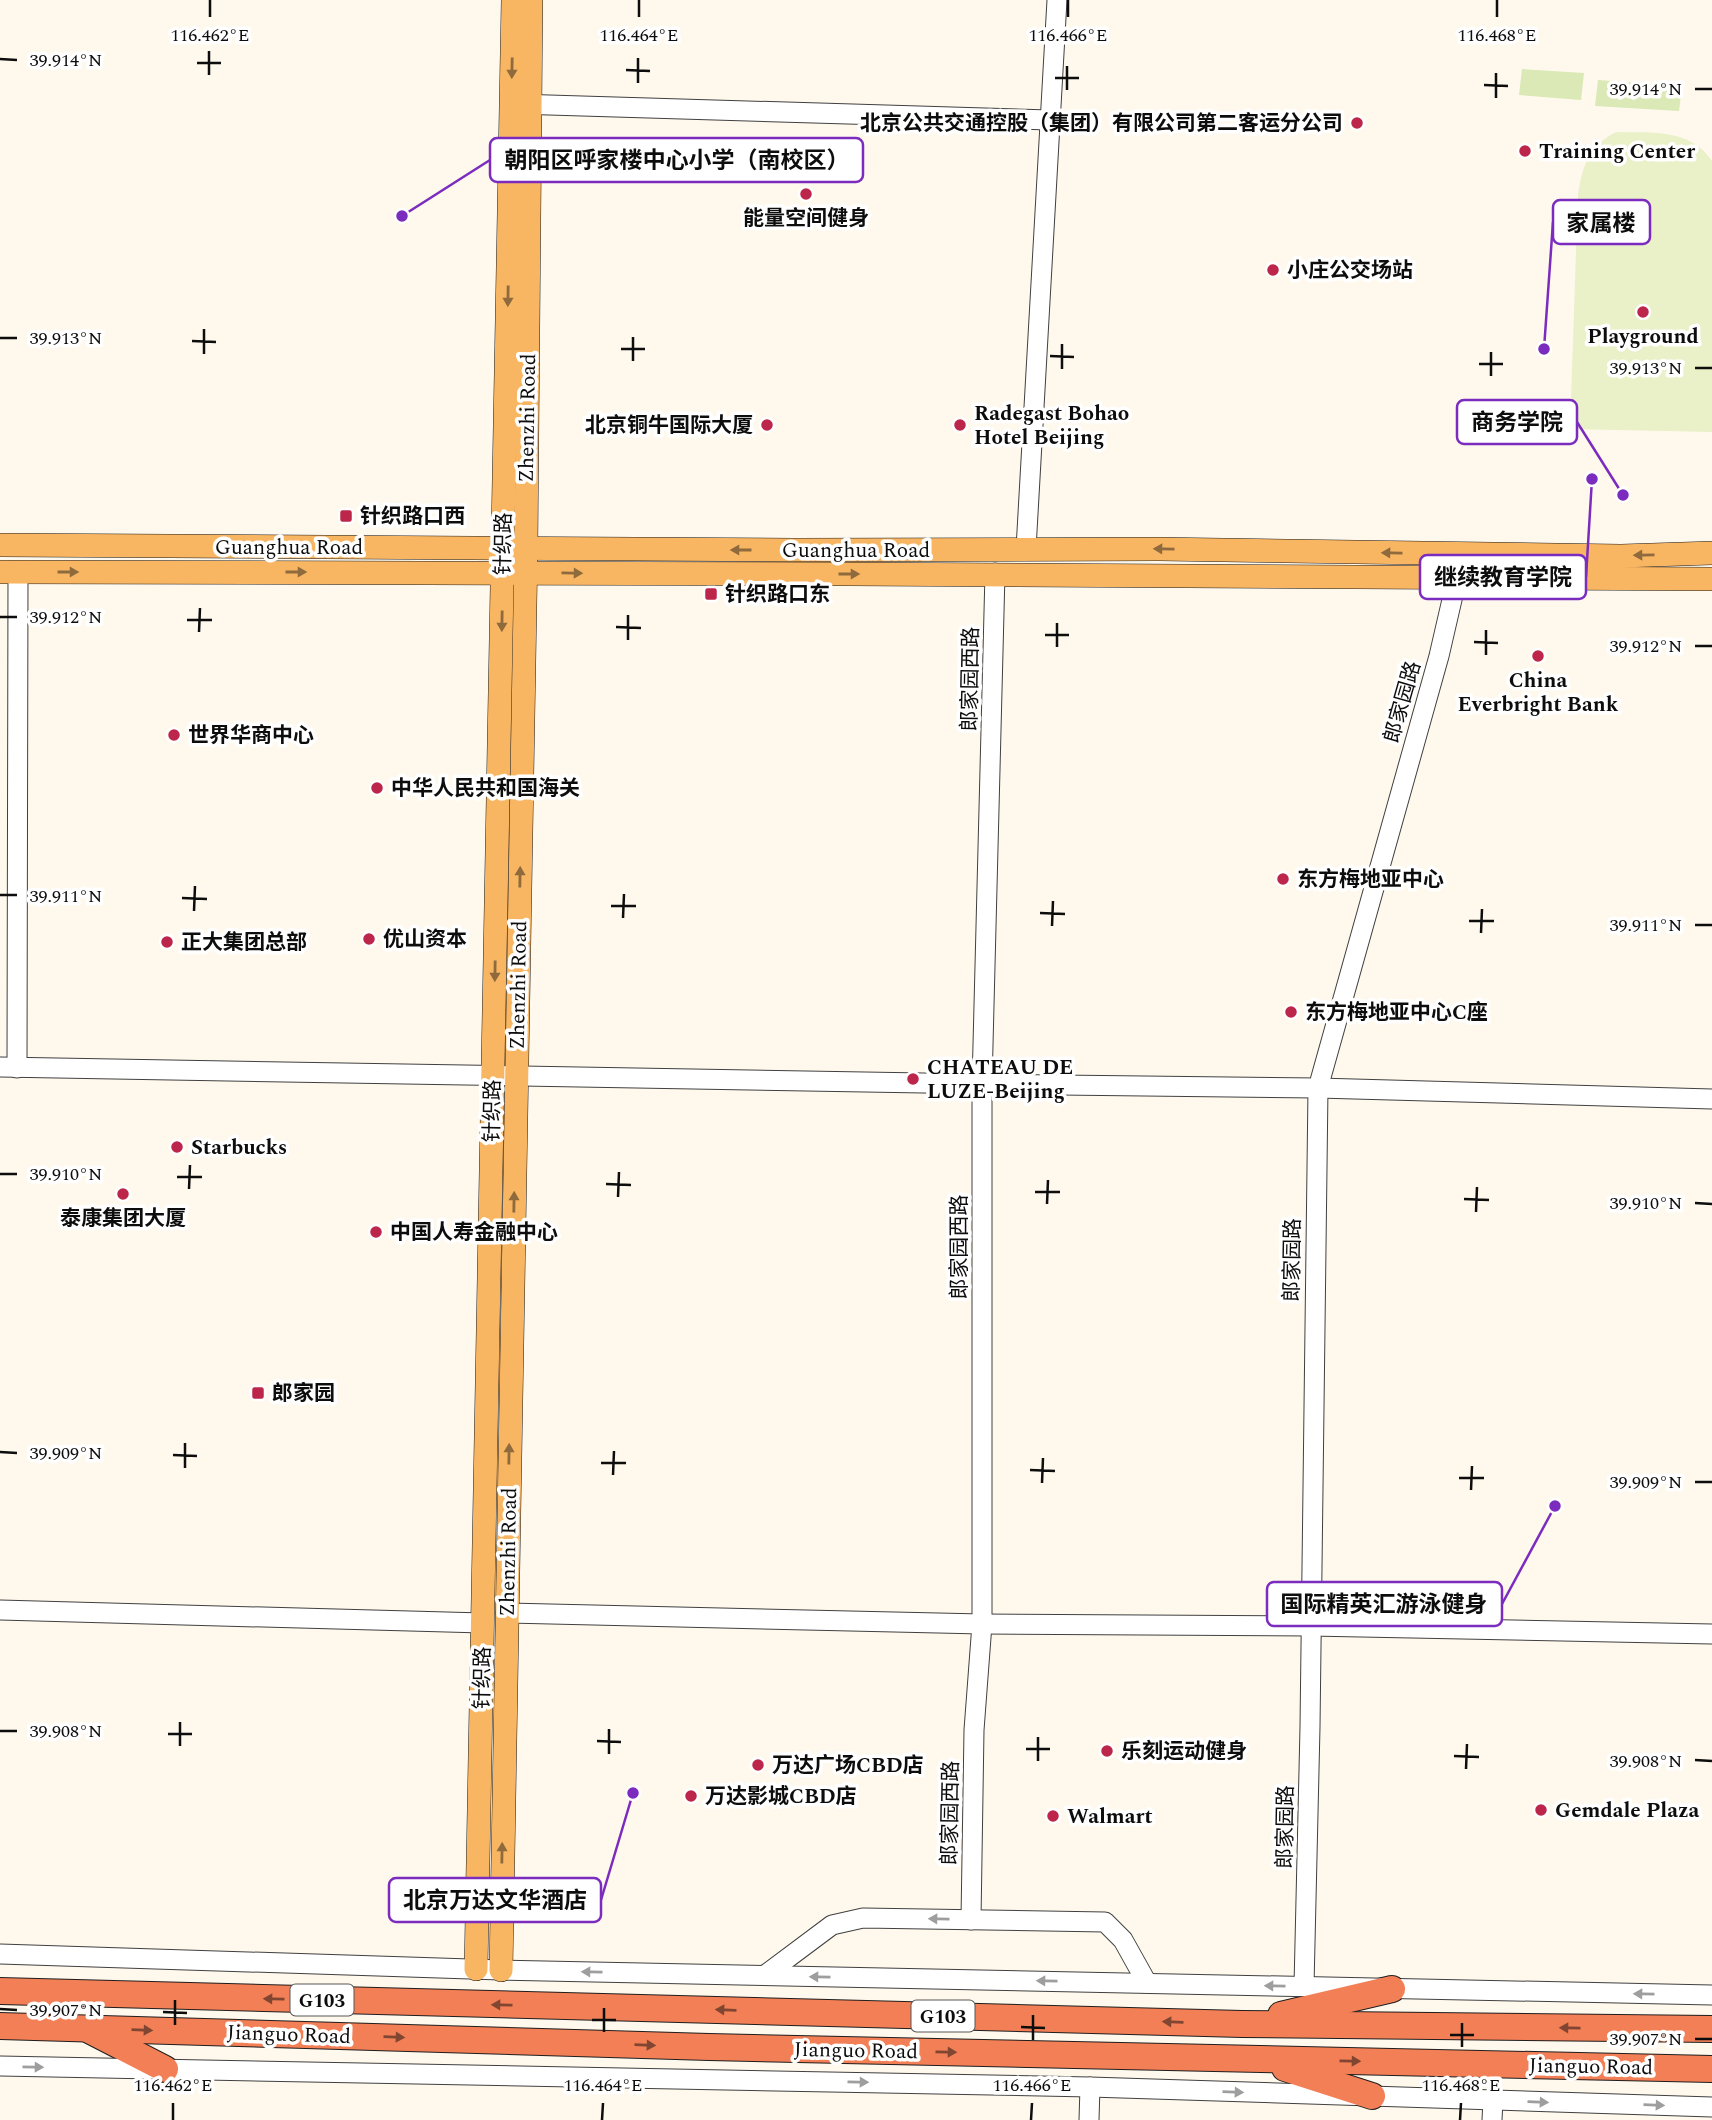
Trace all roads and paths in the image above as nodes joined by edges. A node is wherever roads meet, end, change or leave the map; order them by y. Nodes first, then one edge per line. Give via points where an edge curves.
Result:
1 (513, 0) edge
2 (531, 0) edge
3 (1057, 0) edge
4 (521, 104) junction
5 (1050, 120) junction
6 (0, 545) edge
7 (1026, 549) junction
8 (1461, 554) junction
9 (1712, 554) edge
10 (514, 560) junction
11 (9, 572) edge
12 (995, 573) junction
13 (1458, 577) junction
14 (1712, 579) edge
15 (9, 1068) edge
16 (493, 1076) junction
17 (516, 1077) junction
18 (982, 1084) junction
19 (1318, 1088) junction
20 (1712, 1099) edge
21 (0, 1610) edge
22 (506, 1613) junction
23 (483, 1623) junction
24 (982, 1624) junction
25 (1310, 1626) junction
26 (1712, 1634) edge
27 (971, 1920) junction
28 (0, 1954) edge
29 (476, 1969) junction
30 (500, 1970) junction
31 (765, 1975) junction
32 (1147, 1983) junction
33 (1304, 1986) junction
34 (1392, 1989) junction
35 (0, 1992) edge
36 (1712, 1995) edge
37 (1242, 2024) junction
38 (0, 2026) edge
39 (86, 2028) junction
40 (1712, 2029) edge
41 (1257, 2059) junction
42 (0, 2066) edge
43 (1712, 2069) edge
44 (165, 2070) junction
45 (1090, 2087) junction
46 (1371, 2096) junction
47 (1712, 2107) edge
48 (1493, 2110) edge
49 (1089, 2120) edge

1 -> 4 main road
2 - 4 main road, Zhenzhi Road
3 - 5 street
4 - 5 street
4 - 10 main road, Zhenzhi Road
5 - 7 street
6 - 10 main road, Guanghua Road
8 -> 7 main road, Guanghua Road
7 -> 10 main road, Guanghua Road
9 -> 8 main road, Guanghua Road
8 - 13 street, 郎家园路
11 -> 10 main road, Guanghua Road
10 -> 12 main road, Guanghua Road via 662,574
10 -> 16 main road, 针织路
17 -> 10 main road, Zhenzhi Road
11 - 15 street
12 - 13 main road, Guanghua Road
12 - 18 street, 郎家园西路
13 - 14 main road, Guanghua Road
13 - 19 street, 郎家园路
15 - 16 street
16 - 17 street
16 - 23 main road, 针织路
17 - 18 street
22 -> 17 main road, Zhenzhi Road
18 - 19 street
18 - 24 street, 郎家园西路
19 - 20 street
19 - 25 street, 郎家园路
21 - 23 street
22 - 24 street
30 -> 22 main road, Zhenzhi Road
23 - 29 main road, 针织路
24 - 25 street
24 - 27 street, 郎家园西路 via 974,1730
25 - 26 street
25 - 33 street, 郎家园路
27 -> 31 street via 863,1918 832,1925
27 - 32 street via 1105,1922 1123,1940
28 - 29 street
29 - 30 street
31 -> 30 street
32 -> 31 street
33 -> 32 street
33 - 34 street
36 -> 34 street
34 - 37 highway
37 -> 35 highway, Jianguo Road / G103
40 -> 37 highway, Jianguo Road / G103
38 - 39 highway, Jianguo Road / G103
39 -> 41 highway, Jianguo Road / G103
39 - 44 highway
41 -> 43 highway, Jianguo Road / G103
41 - 46 highway
42 -> 44 street, Jianguo Road
44 -> 45 street, Jianguo Road
45 -> 46 street, Jianguo Road
45 - 49 street
46 - 48 street, Jianguo Road
48 -> 47 street, Jianguo Road

